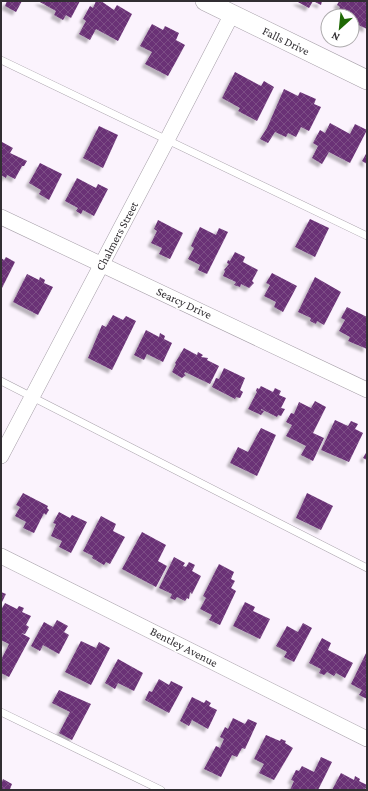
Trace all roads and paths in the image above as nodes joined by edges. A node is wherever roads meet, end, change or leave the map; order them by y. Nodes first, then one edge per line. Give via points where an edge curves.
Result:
1 (205, 1) edge
2 (232, 14) junction
3 (1, 60) edge
4 (367, 80) edge
5 (167, 140) junction
6 (1, 217) edge
7 (367, 236) edge
8 (102, 265) junction
9 (1, 381) edge
10 (367, 390) edge
11 (33, 396) junction
12 (1, 456) edge
13 (1, 556) edge
14 (367, 568) edge
15 (1, 712) edge
16 (367, 739) edge
17 (161, 790) edge

1 - 2 street, Falls Drive
2 - 4 street, Falls Drive
2 - 5 street, Chalmers Street
3 - 5 lane
5 - 7 lane
5 - 8 street, Chalmers Street
6 - 8 street, Searcy Drive
8 - 10 street, Searcy Drive
8 - 11 street, Chalmers Street
9 - 11 lane
11 - 12 street, Chalmers Street
11 - 14 lane
13 - 16 street, Bentley Avenue
15 - 17 lane

